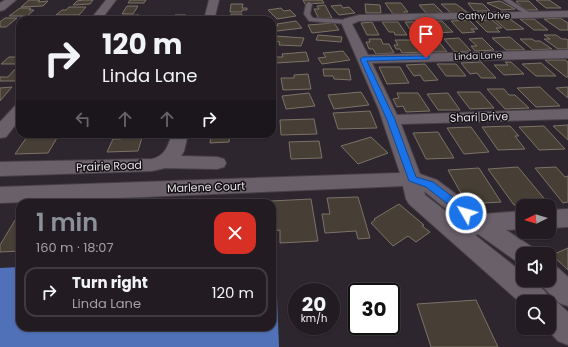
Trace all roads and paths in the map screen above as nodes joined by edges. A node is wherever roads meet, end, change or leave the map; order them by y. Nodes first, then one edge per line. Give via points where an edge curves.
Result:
1 (11, 0) edge
2 (112, 0) edge
3 (214, 0) edge
4 (506, 0) edge
5 (308, 4) dead end
6 (0, 8) edge
7 (529, 14) junction
8 (568, 14) edge
9 (98, 16) edge
10 (210, 16) edge
11 (350, 21) junction
12 (568, 54) edge
13 (363, 59) junction
14 (16, 114) edge
15 (568, 114) edge
16 (391, 120) junction
17 (0, 133) edge
18 (179, 138) edge
19 (165, 162) junction
20 (217, 163) dead end
21 (0, 169) edge
22 (412, 179) junction
23 (0, 194) edge
24 (568, 218) edge
25 (556, 219) edge
26 (516, 222) edge
27 (472, 231) junction
28 (516, 250) edge
29 (556, 283) edge
30 (568, 294) edge
31 (531, 295) edge
32 (556, 319) edge
33 (568, 331) edge

1 - 6 street
2 - 9 street
3 - 10 street
4 - 7 lane
5 - 11 lane via 307,14 311,20
7 - 8 street, Cathy Drive
7 - 11 street, Cathy Drive
11 - 13 street via 348,24
12 - 13 street, Linda Lane
13 - 16 street
14 - 17 street
15 - 16 street, Shari Drive
16 - 22 street
18 - 19 street via 175,151
19 - 20 street, Prairie Road
19 - 21 street, Prairie Road via 152,165
22 - 23 street, Marlene Court
22 - 27 street via 416,199
24 - 25 street
26 - 27 street
27 - 28 street
27 - 31 street
29 - 30 street
32 - 33 street

